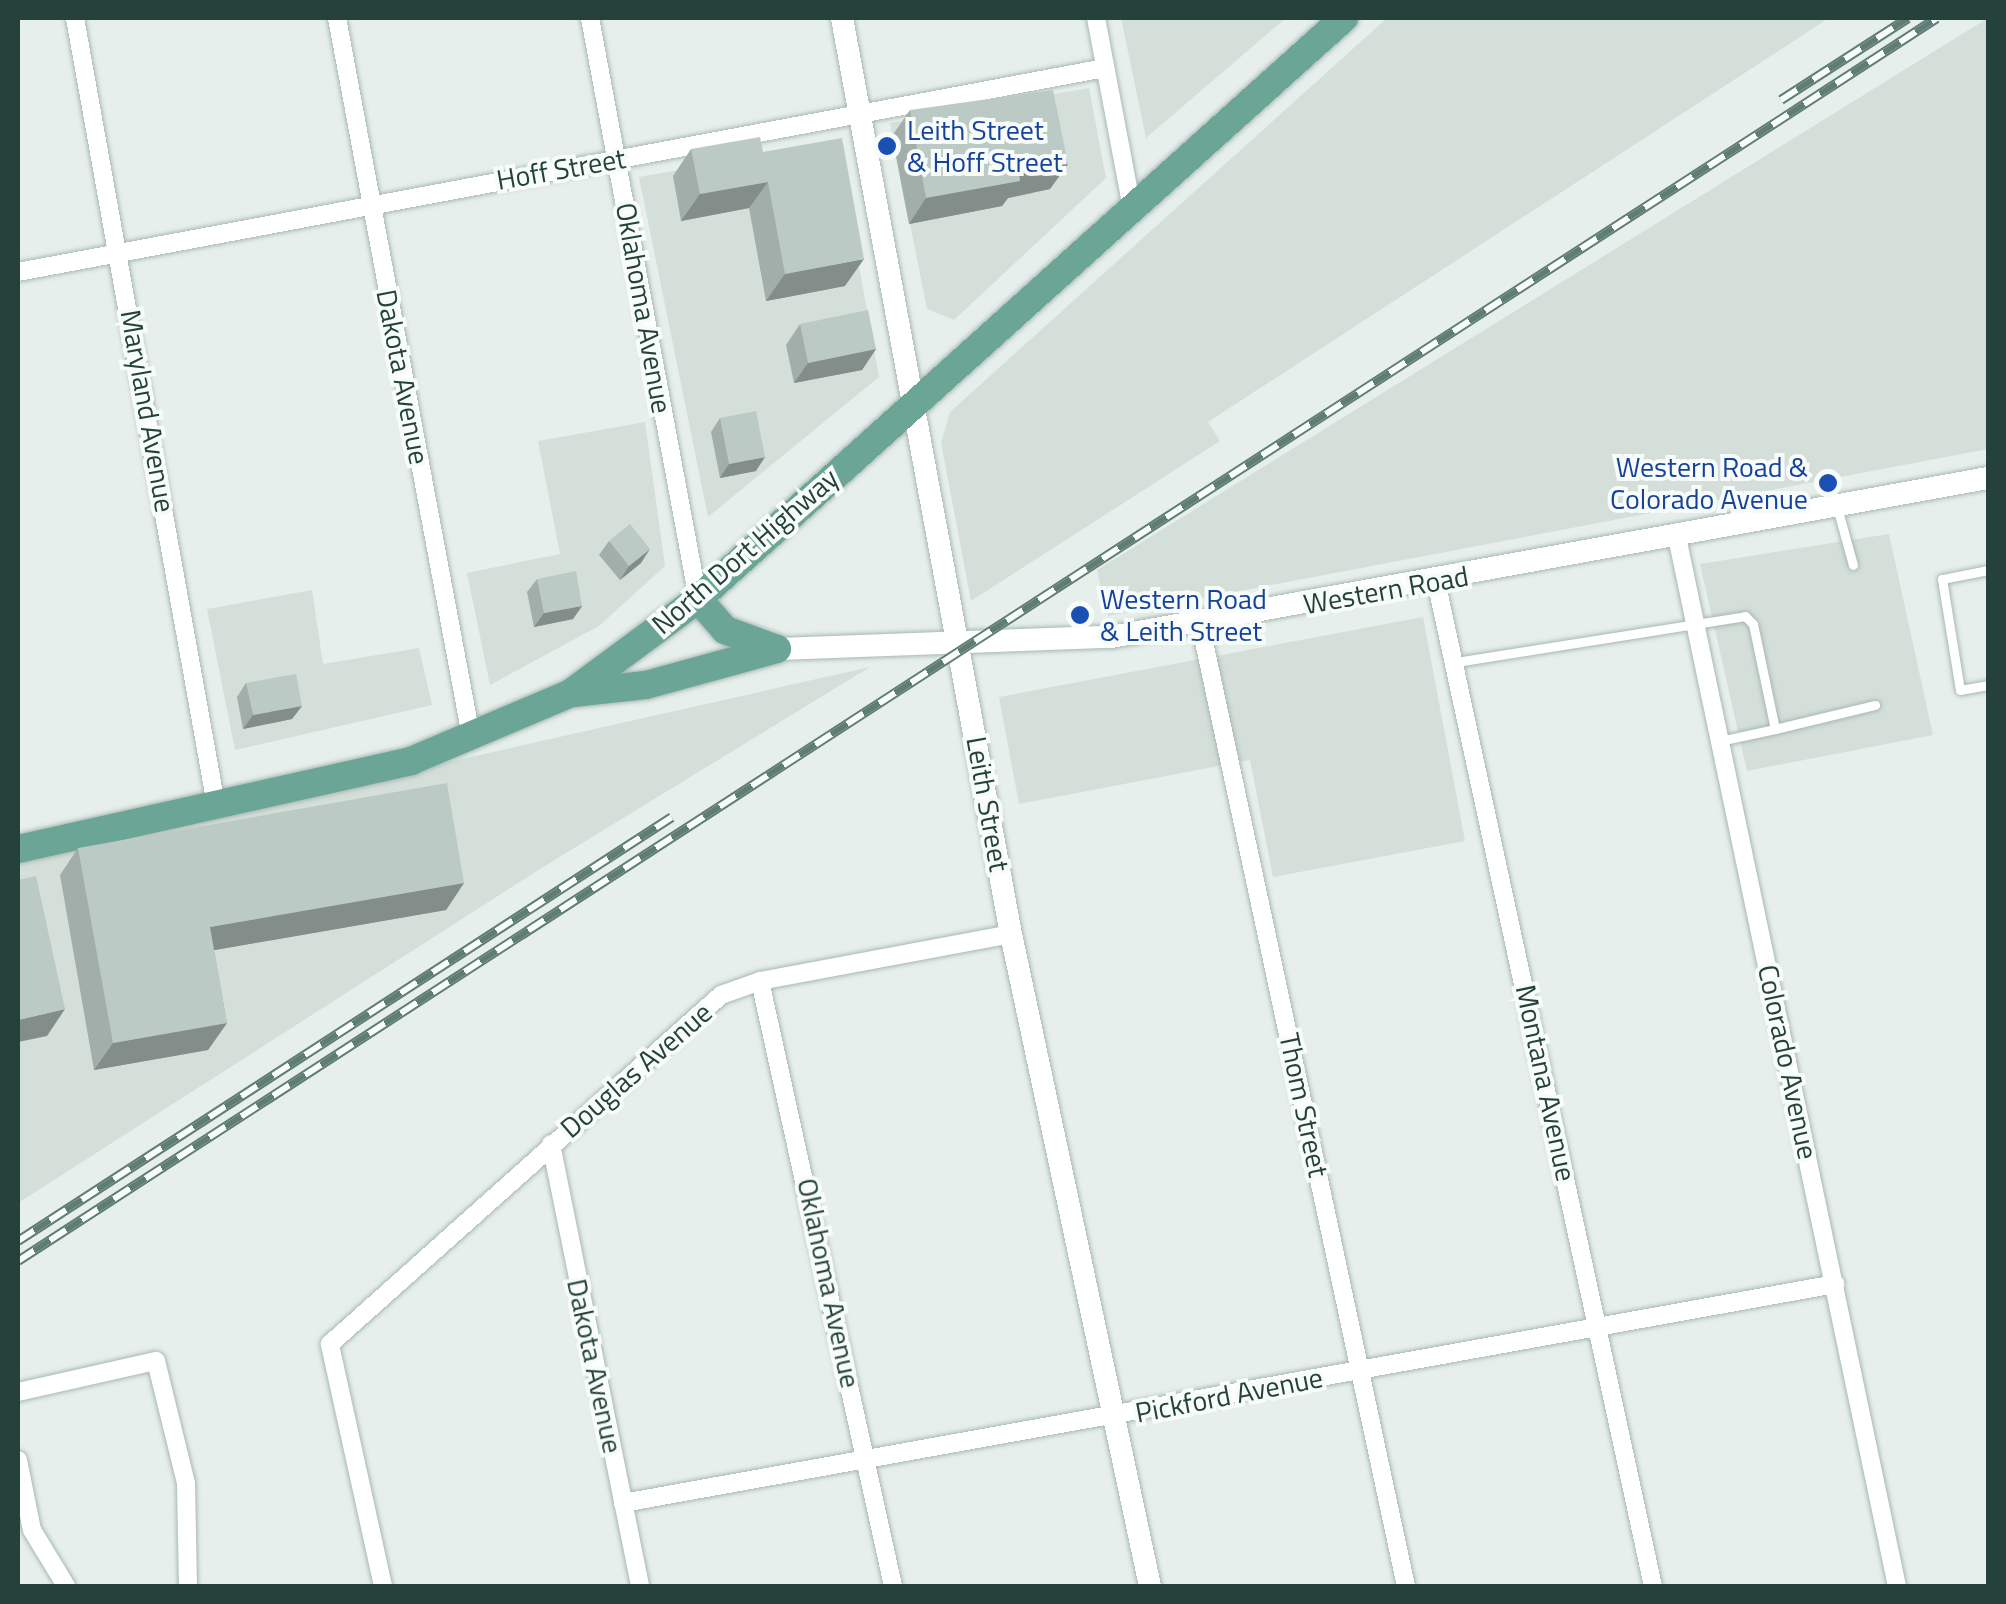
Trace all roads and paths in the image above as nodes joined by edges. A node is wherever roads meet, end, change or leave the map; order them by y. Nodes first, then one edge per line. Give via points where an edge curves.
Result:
1 (75, 18) edge
2 (337, 18) edge
3 (590, 18) edge
4 (842, 18) edge
5 (1096, 18) edge
6 (1344, 18) edge
7 (1106, 68) junction
8 (860, 116) junction
9 (616, 159) junction
10 (371, 204) junction
11 (1132, 208) junction
12 (119, 253) junction
13 (18, 272) edge
14 (913, 402) junction
15 (1988, 478) edge
16 (1838, 507) junction
17 (1676, 537) junction
18 (1852, 566) dead end
19 (1988, 570) edge
20 (1436, 581) junction
21 (698, 598) junction
22 (1695, 622) junction
23 (1200, 623) junction
24 (960, 648) junction
25 (777, 649) junction
26 (1456, 662) junction
27 (1988, 685) edge
28 (571, 693) junction
29 (1875, 705) dead end
30 (1775, 729) junction
31 (470, 736) junction
32 (1720, 742) junction
33 (216, 806) junction
34 (18, 849) edge
35 (1011, 934) junction
36 (760, 981) junction
37 (551, 1144) junction
38 (1835, 1284) junction
39 (1598, 1327) junction
40 (1361, 1370) junction
41 (18, 1392) edge
42 (1115, 1416) junction
43 (866, 1458) junction
44 (18, 1460) edge
45 (623, 1503) junction
46 (66, 1586) edge
47 (188, 1586) edge
48 (383, 1586) edge
49 (640, 1586) edge
50 (893, 1586) edge
51 (1150, 1586) edge
52 (1406, 1586) edge
53 (1653, 1586) edge
54 (1897, 1586) edge

1 - 12 street, Maryland Avenue
2 - 10 street, Dakota Avenue
3 - 9 street, Oklahoma Avenue
4 - 8 street, Leith Street
5 - 7 street
6 - 11 main road, North Dort Highway
7 - 8 street, Hoff Street
7 - 11 street
8 - 9 street, Hoff Street
8 - 14 street, Leith Street
9 - 10 street, Hoff Street
9 - 21 street, Oklahoma Avenue
10 - 12 street, Hoff Street
10 - 31 street, Dakota Avenue
11 - 14 main road, North Dort Highway
12 - 13 street, Hoff Street
12 - 33 street, Maryland Avenue
14 - 21 main road, North Dort Highway
14 - 24 street, Leith Street
15 - 16 street, Western Road
16 - 17 street, Western Road
16 - 18 lane
17 - 20 street, Western Road
17 - 22 street, Colorado Avenue
19 - 27 lane via 1942,578 1960,690
20 - 23 street, Western Road
20 - 26 street, Montana Avenue
21 - 25 main road via 725,630
21 - 28 main road, North Dort Highway
22 - 26 lane
22 - 30 lane via 1748,617
22 - 32 street, Colorado Avenue
23 - 24 street, Western Road via 1079,641
23 - 40 street, Thom Street
24 - 25 street, Western Road
24 - 35 street, Leith Street
25 - 28 main road via 646,686
26 - 39 street, Montana Avenue
28 - 31 main road, North Dort Highway
29 - 30 lane
30 - 32 lane
31 - 33 main road, North Dort Highway via 411,761
32 - 38 street, Colorado Avenue
33 - 34 main road, North Dort Highway
35 - 36 street, Douglas Avenue
35 - 42 street, Leith Street
36 - 37 street, Douglas Avenue via 721,995
36 - 43 street, Oklahoma Avenue
37 - 45 street, Dakota Avenue
37 - 48 street, Douglas Avenue via 330,1344
38 - 39 street, Pickford Avenue
38 - 54 street, Colorado Avenue
39 - 40 street, Pickford Avenue
39 - 53 street, Montana Avenue
40 - 42 street, Pickford Avenue
40 - 52 street, Thom Street
41 - 47 street via 156,1361 186,1483
42 - 43 street, Pickford Avenue
42 - 51 street, Leith Street
43 - 45 street, Pickford Avenue
43 - 50 street, Oklahoma Avenue
44 - 46 street via 32,1530
45 - 49 street, Dakota Avenue

